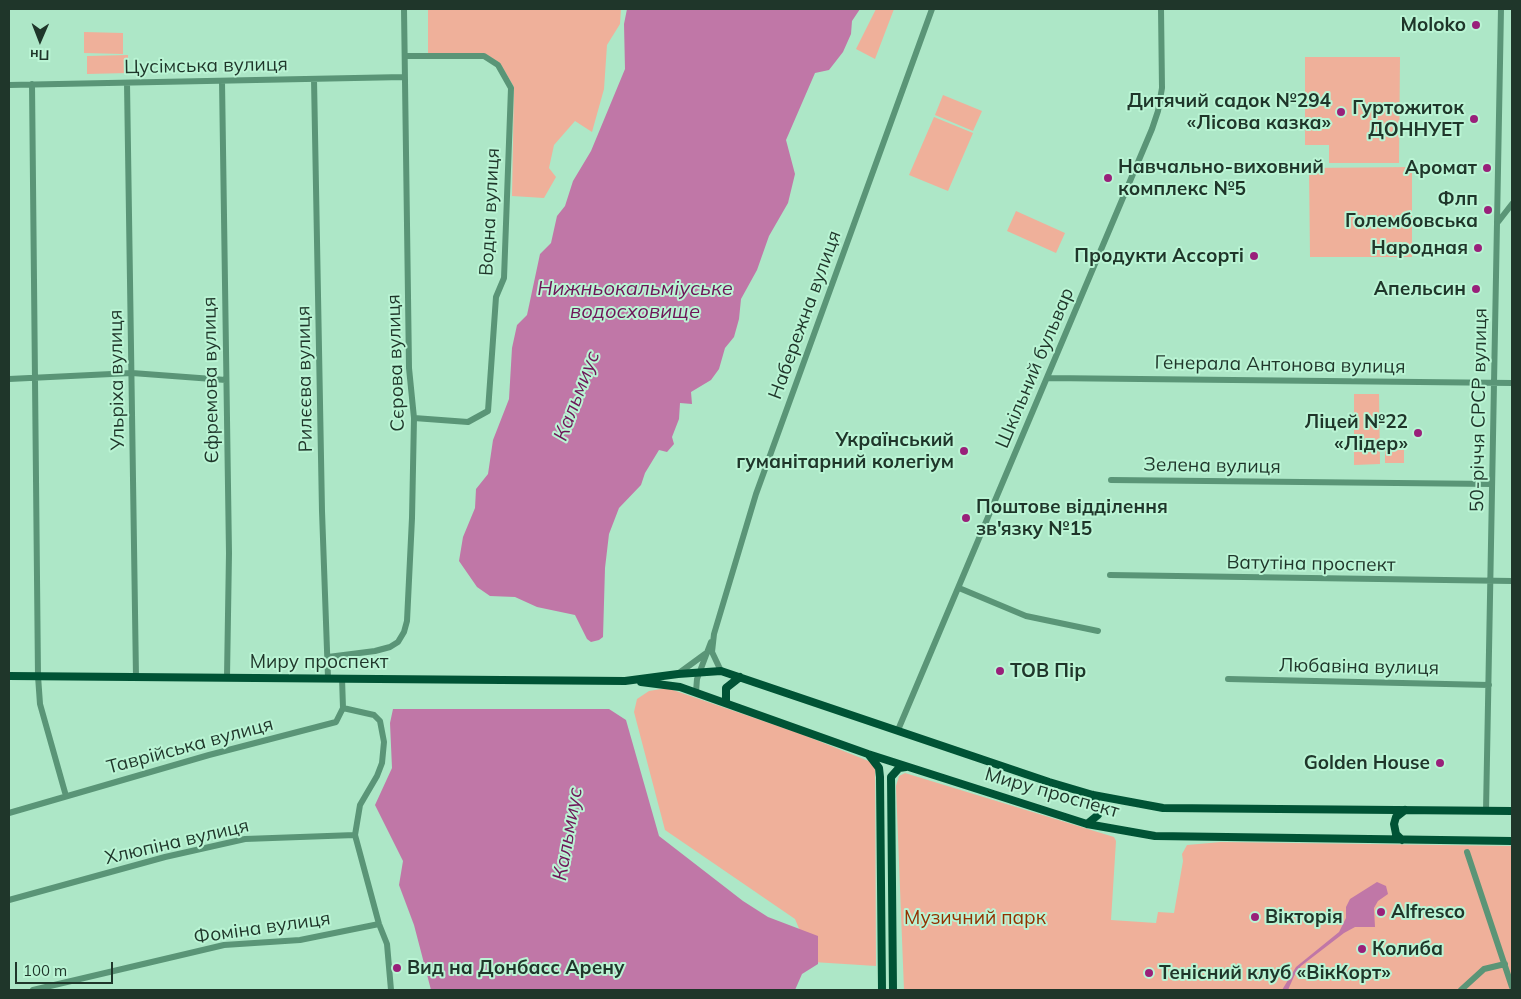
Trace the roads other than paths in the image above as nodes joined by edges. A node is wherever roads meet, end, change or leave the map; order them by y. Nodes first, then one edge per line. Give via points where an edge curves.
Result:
1 (404, 9) edge
2 (932, 9) edge
3 (1161, 9) edge
4 (1501, 9) edge
5 (405, 56) junction
6 (404, 77) junction
7 (314, 79) junction
8 (222, 81) junction
9 (127, 83) junction
10 (32, 84) junction
11 (9, 85) edge
12 (1512, 204) edge
13 (1498, 222) junction
14 (132, 372) junction
15 (35, 376) junction
16 (1047, 378) junction
17 (9, 379) edge
18 (226, 380) junction
19 (1494, 383) junction
20 (1512, 383) edge
21 (414, 418) junction
22 (1110, 480) dead end
23 (1492, 484) junction
24 (1110, 575) dead end
25 (1512, 581) edge
26 (1491, 582) junction
27 (959, 588) junction
28 (1098, 630) dead end
29 (714, 634) junction
30 (706, 654) junction
31 (328, 657) junction
32 (721, 671) junction
33 (699, 672) junction
34 (678, 674) junction
35 (9, 676) edge
36 (38, 676) junction
37 (136, 677) junction
38 (227, 677) junction
39 (740, 677) junction
40 (328, 678) junction
41 (342, 678) junction
42 (1228, 679) dead end
43 (627, 681) junction
44 (1489, 685) junction
45 (696, 692) junction
46 (726, 703) junction
47 (343, 708) junction
48 (898, 730) junction
49 (868, 754) junction
50 (908, 767) junction
51 (1093, 795) junction
52 (66, 796) junction
53 (1405, 810) junction
54 (1486, 811) junction
55 (1512, 811) edge
56 (9, 813) edge
57 (1087, 824) junction
58 (355, 835) junction
59 (1402, 840) junction
60 (1512, 841) edge
61 (1467, 852) dead end
62 (9, 900) edge
63 (379, 924) junction
64 (1504, 964) junction
65 (893, 986) edge
66 (882, 987) edge
67 (1512, 987) edge
68 (33, 990) edge
69 (389, 990) edge
70 (1461, 990) edge

1 - 5 street, Сєрова вулиця
2 - 29 street, Набережна вулиця via 756,494
3 - 16 street, Шкільний бульвар via 1162,88 1158,111
4 - 13 street, 50-річчя СРСР вулиця
5 - 6 street, Сєрова вулиця
5 - 21 street, Водна вулиця via 484,56 498,65 511,88 504,278 496,297 488,411 468,422
6 - 7 street, Цусімська вулиця
6 - 21 street, Сєрова вулиця via 409,368
7 - 8 street, Цусімська вулиця
7 - 31 street, Рилєєва вулиця
8 - 9 street, Цусімська вулиця
8 - 18 street, Єфремова вулиця
9 - 10 street, Цусімська вулиця
9 - 14 street, Ульріха вулиця
10 - 11 street, Цусімська вулиця
10 - 15 street
12 - 13 street
13 - 19 street, 50-річчя СРСР вулиця
14 - 15 street
14 - 18 street
14 - 37 street, Ульріха вулиця
15 - 17 street
15 - 36 street
16 - 19 street, Генерала Антонова вулиця
16 - 27 street, Шкільний бульвар
18 - 38 street, Єфремова вулиця
19 - 20 street, Генерала Антонова вулиця
19 - 23 street, 50-річчя СРСР вулиця
21 - 31 street, Сєрова вулиця via 412,518 404,632 398,642 375,651
22 - 23 street, Зелена вулиця
23 - 26 street, 50-річчя СРСР вулиця
24 - 26 street, Ватутіна проспект
25 - 26 street, Ватутіна проспект
26 - 44 street, 50-річчя СРСР вулиця
27 - 28 street via 1026,616
27 - 48 street, Шкільний бульвар
29 - 30 street
29 - 32 street via 712,652
30 - 33 street
30 - 34 street
31 - 40 street, Рилєєва вулиця
32 - 33 main road, Миру проспект
32 - 39 main road, Миру проспект
33 - 34 main road, Миру проспект
33 - 45 street
34 - 43 main road, Миру проспект
35 - 36 main road, Миру проспект
36 - 37 main road, Миру проспект
36 - 52 street via 40,704
37 - 38 main road, Миру проспект
38 - 40 main road, Миру проспект
39 - 46 main road via 726,688
39 - 48 main road, Миру проспект
40 - 41 main road, Миру проспект
41 - 43 main road, Миру проспект
41 - 47 street
42 - 44 street, Любавіна вулиця
43 - 45 main road, Миру проспект
44 - 54 street, 50-річчя СРСР вулиця
45 - 46 main road, Миру проспект
46 - 49 main road, Миру проспект
47 - 52 street, Таврійська вулиця via 336,722
47 - 58 street via 374,715 380,721 384,742 382,764 360,805
48 - 51 main road, Миру проспект
49 - 50 main road, Миру проспект
49 - 66 main road via 879,768 880,777
50 - 57 main road, Миру проспект
50 - 65 main road via 899,768 892,777
51 - 53 main road, Миру проспект via 1163,808
51 - 57 main road via 1098,815
52 - 56 street, Таврійська вулиця
53 - 54 main road, Миру проспект
53 - 59 main road via 1396,817 1394,824 1396,834
54 - 55 main road, Миру проспект
57 - 59 main road, Миру проспект via 1155,836
58 - 62 street, Хлюпіна вулиця via 245,839 165,857
58 - 63 street
59 - 60 main road, Миру проспект
61 - 64 street
63 - 68 street, Фоміна вулиця via 300,940 224,945
63 - 69 street via 387,944
64 - 67 street
64 - 70 street via 1484,969

